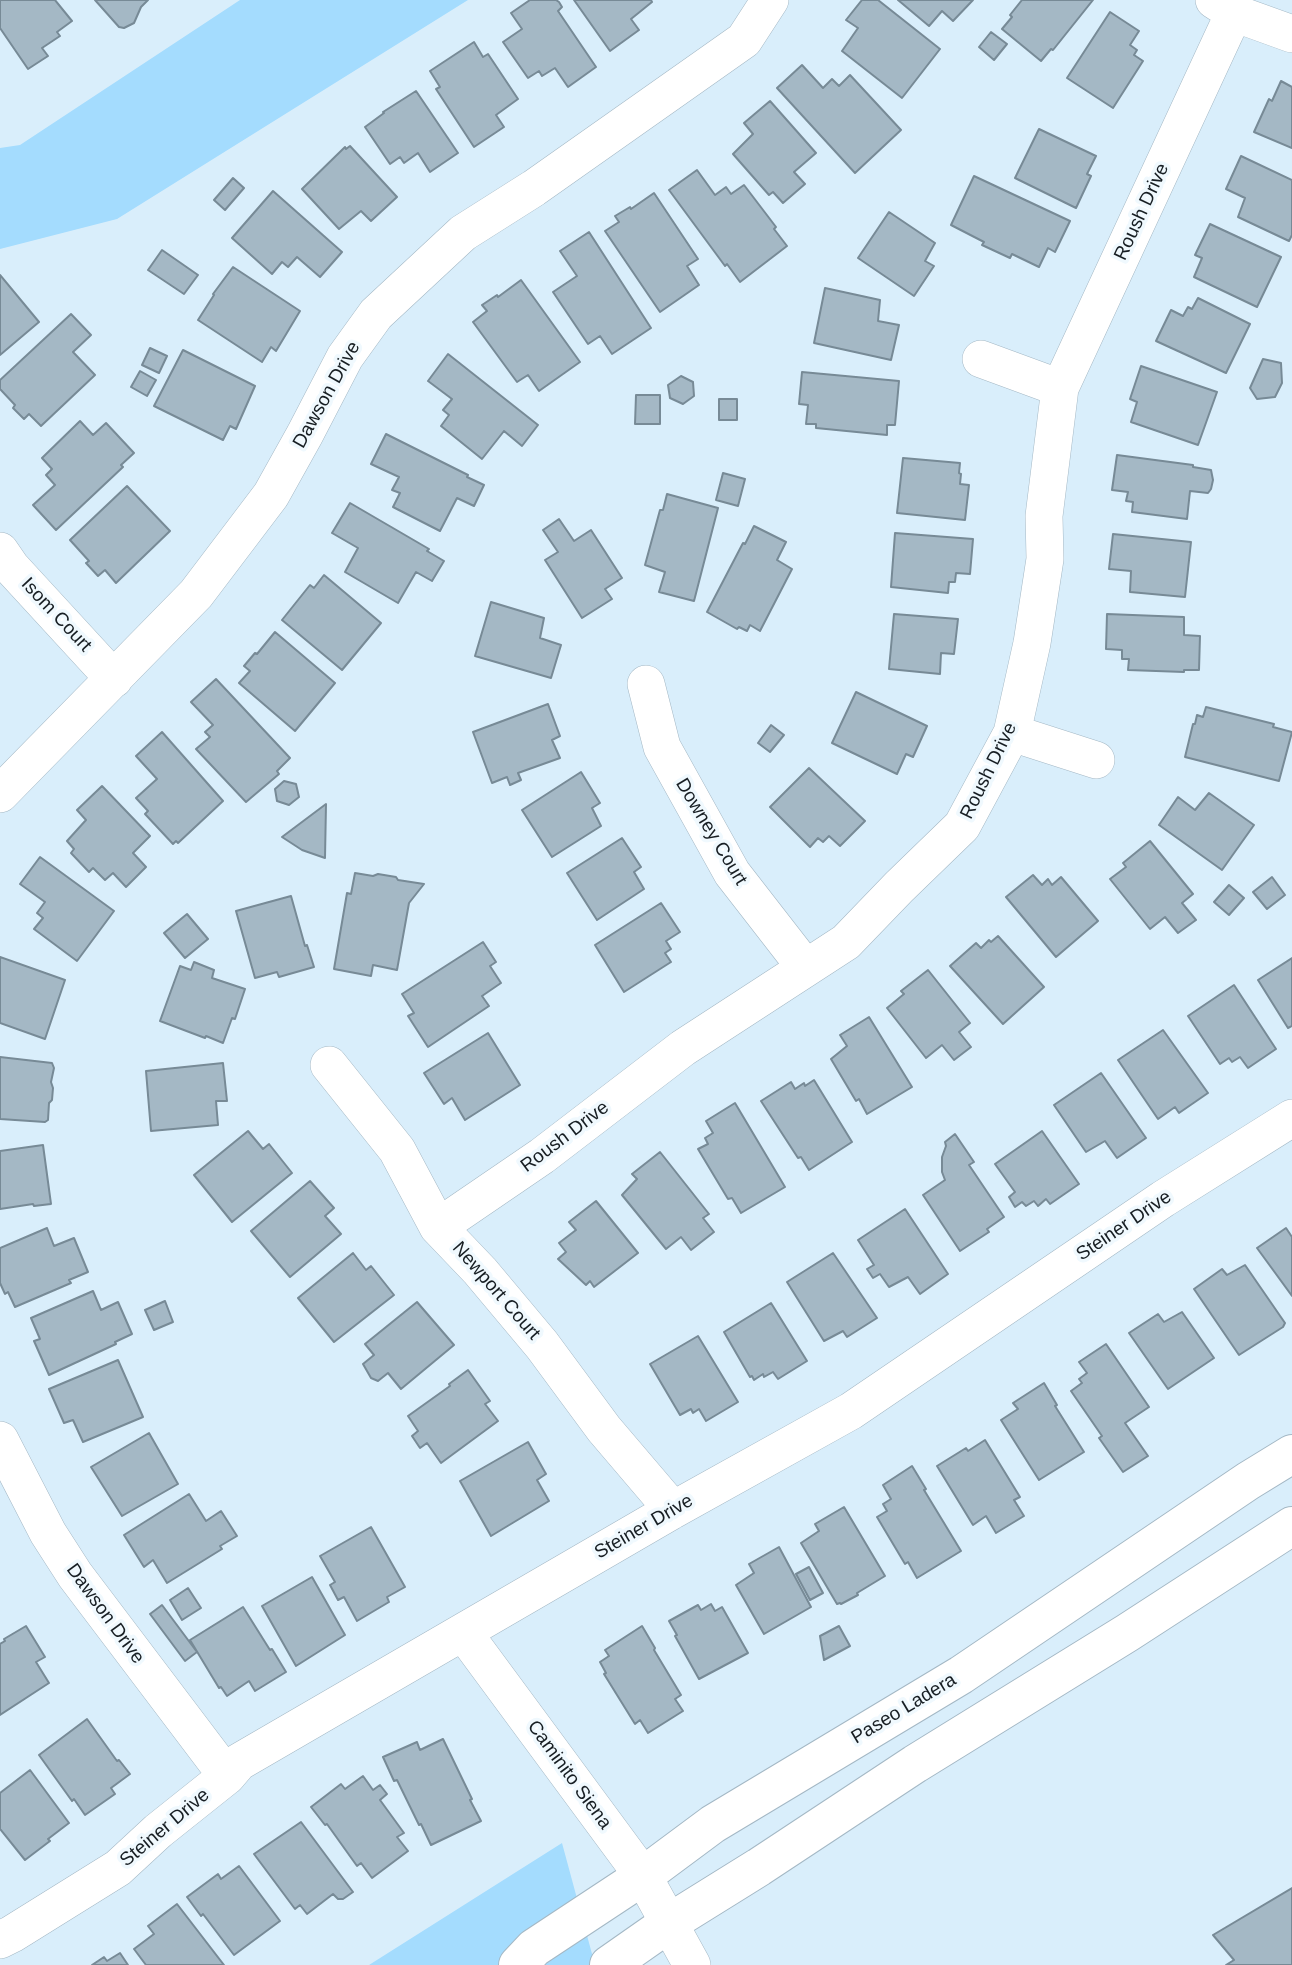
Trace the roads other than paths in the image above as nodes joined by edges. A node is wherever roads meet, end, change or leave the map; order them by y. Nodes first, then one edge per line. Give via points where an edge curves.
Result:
1 (770, 0) edge
2 (1224, 6) edge
3 (1292, 34) edge
4 (981, 359) dead end
5 (1060, 388) junction
6 (0, 551) edge
7 (114, 678) junction
8 (646, 684) dead end
9 (1012, 733) junction
10 (1096, 761) dead end
11 (0, 794) edge
12 (805, 967) junction
13 (329, 1065) dead end
14 (1292, 1118) edge
15 (439, 1227) junction
16 (0, 1440) edge
17 (1292, 1454) edge
18 (673, 1510) junction
19 (1292, 1526) edge
20 (463, 1632) junction
21 (227, 1776) junction
22 (643, 1876) junction
23 (669, 1923) junction
24 (0, 1940) edge
25 (518, 1965) edge
26 (609, 1965) edge
27 (692, 1965) edge

1 - 7 street, Dawson Drive via 744,40 463,233 376,314 345,357 271,495 196,594
2 - 3 street
2 - 5 street, Roush Drive
4 - 5 street
5 - 9 street, Roush Drive via 1044,516 1045,559
6 - 7 street, Isom Court
7 - 11 street, Dawson Drive
8 - 12 street, Downey Court via 662,747 732,873
9 - 10 street
9 - 12 street, Roush Drive via 962,826 846,942
12 - 15 street, Roush Drive via 683,1048 542,1156
13 - 15 street, Newport Court via 397,1150
14 - 18 street, Steiner Drive via 1163,1199 851,1411
15 - 18 street, Newport Court via 542,1345 604,1429
16 - 21 street, Dawson Drive via 75,1575
17 - 22 main road, Paseo Ladera via 961,1675 713,1824
18 - 20 street, Steiner Drive
19 - 23 main road
20 - 21 street, Steiner Drive via 239,1762
20 - 22 street, Caminito Siena
21 - 24 street, Steiner Drive via 118,1868
22 - 23 street, Caminito Siena
22 - 25 main road, Paseo Ladera via 534,1948
23 - 26 main road
23 - 27 street, Caminito Siena

